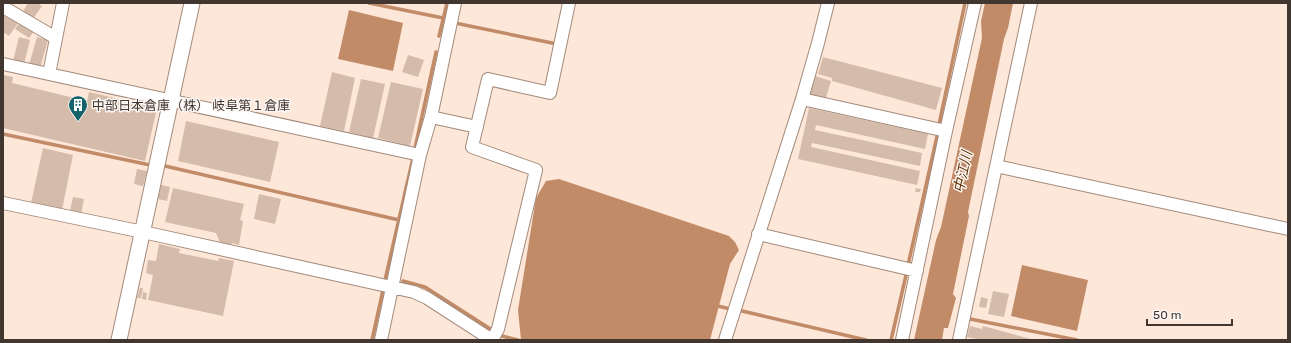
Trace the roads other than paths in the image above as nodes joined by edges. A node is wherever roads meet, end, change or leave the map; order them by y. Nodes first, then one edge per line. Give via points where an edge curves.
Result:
1 (63, 3) edge
2 (192, 3) edge
3 (455, 3) edge
4 (570, 3) edge
5 (828, 3) edge
6 (975, 3) edge
7 (1031, 3) edge
8 (3, 7) edge
9 (56, 38) junction
10 (3, 64) edge
11 (49, 74) junction
12 (802, 99) junction
13 (171, 101) junction
14 (431, 117) junction
15 (477, 127) junction
16 (946, 131) junction
17 (420, 155) junction
18 (996, 166) junction
19 (3, 203) edge
20 (1288, 229) edge
21 (143, 232) junction
22 (758, 234) junction
23 (917, 271) junction
24 (392, 287) junction
25 (119, 340) edge
26 (381, 340) edge
27 (492, 340) edge
28 (725, 340) edge
29 (902, 340) edge
30 (959, 340) edge

1 - 9 street
2 - 13 street
3 - 14 street
4 - 15 street via 550,92 488,79
5 - 12 street
6 - 16 street
7 - 18 street
8 - 9 street
9 - 11 street
10 - 11 street
11 - 13 street
12 - 16 street
12 - 22 street
13 - 17 street
13 - 21 street
14 - 15 street
14 - 17 street
15 - 27 street via 472,147 536,170 498,329
16 - 23 street
17 - 24 street
18 - 20 street
18 - 30 street
19 - 21 street
21 - 24 street
21 - 25 street
22 - 23 street
22 - 28 street
23 - 29 street
24 - 26 street
24 - 27 street via 427,298

